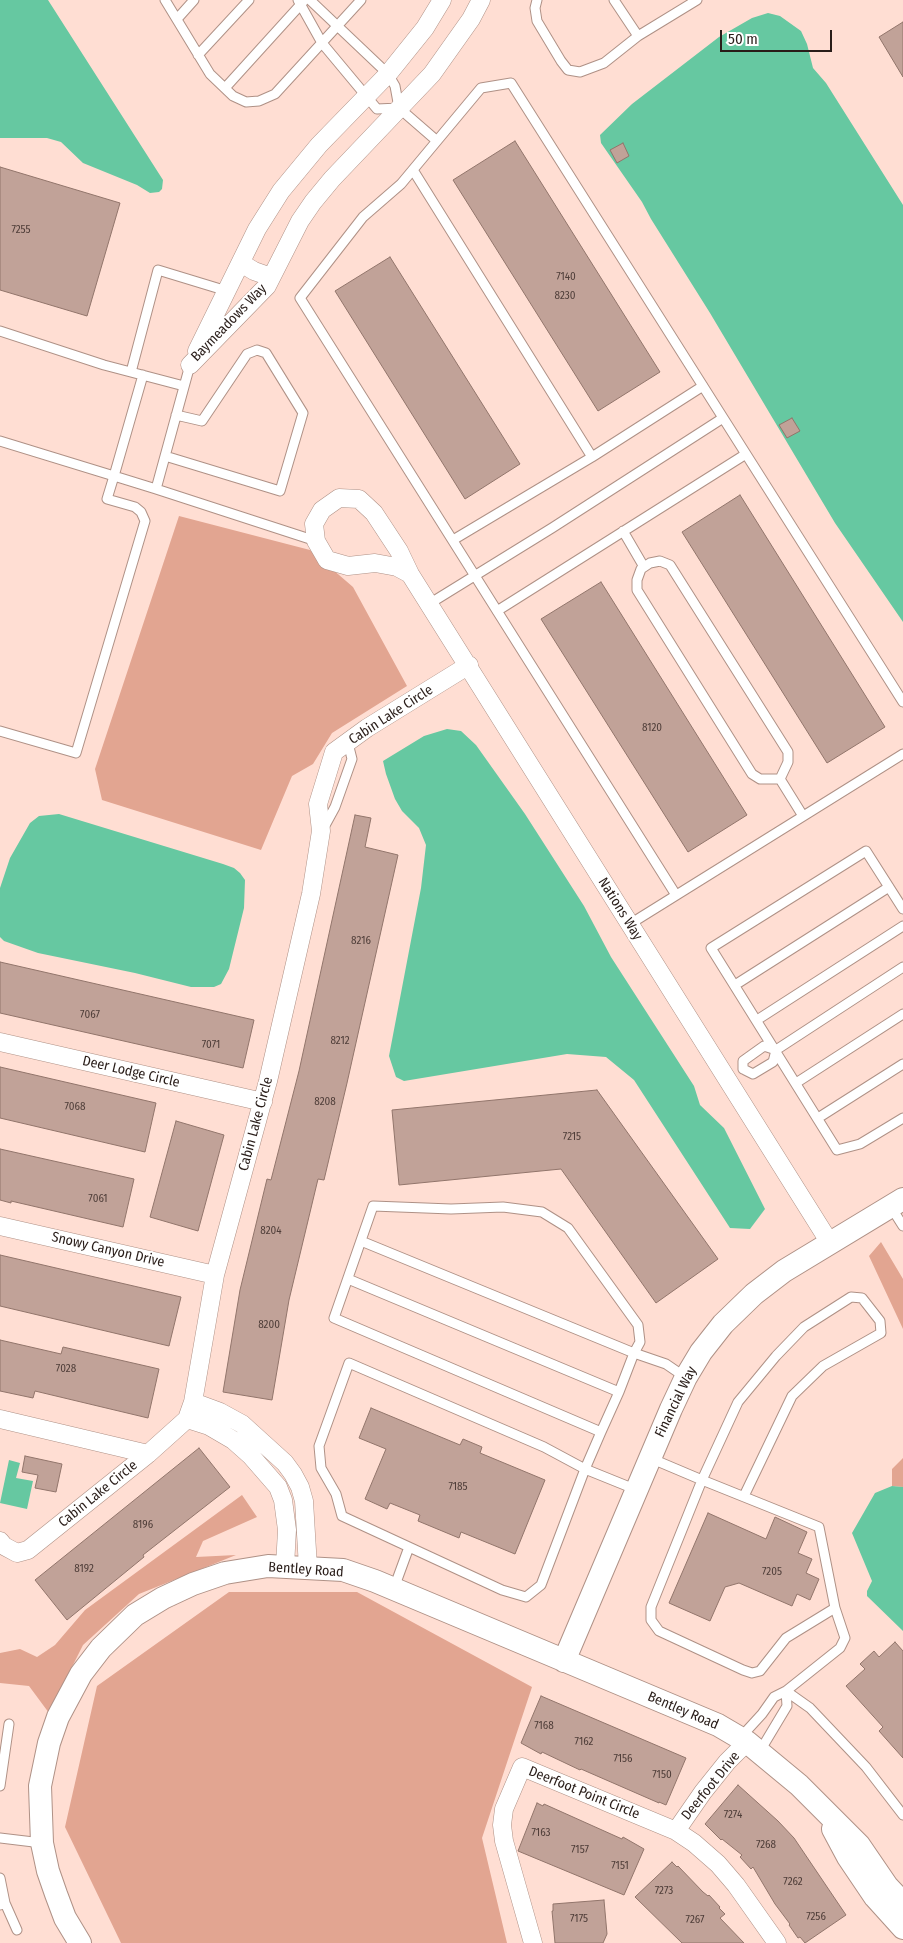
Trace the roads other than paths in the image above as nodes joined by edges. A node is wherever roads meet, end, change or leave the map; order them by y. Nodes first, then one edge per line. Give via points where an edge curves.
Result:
1 (165, 0) edge
2 (194, 0) edge
3 (248, 0) edge
4 (310, 0) edge
5 (361, 0) edge
6 (442, 0) edge
7 (481, 0) edge
8 (537, 0) edge
9 (614, 0) edge
10 (697, 0) edge
11 (301, 2) edge
12 (177, 19) junction
13 (338, 25) junction
14 (638, 36) junction
15 (322, 43) junction
16 (198, 55) junction
17 (388, 74) junction
18 (225, 88) junction
19 (367, 97) junction
20 (399, 108) junction
21 (437, 141) junction
22 (413, 170) junction
23 (241, 263) junction
24 (271, 277) junction
25 (227, 290) junction
26 (0, 332) edge
27 (190, 365) junction
28 (131, 372) junction
29 (143, 376) junction
30 (184, 386) junction
31 (703, 386) junction
32 (176, 415) junction
33 (723, 418) junction
34 (0, 441) edge
35 (746, 454) junction
36 (165, 456) junction
37 (592, 456) junction
38 (114, 476) junction
39 (156, 489) junction
40 (623, 531) junction
41 (453, 540) junction
42 (316, 541) junction
43 (644, 567) junction
44 (410, 574) junction
45 (475, 576) junction
46 (429, 604) junction
47 (497, 611) junction
48 (469, 665) junction
49 (903, 702) edge
50 (0, 732) edge
51 (903, 754) edge
52 (780, 779) junction
53 (803, 816) junction
54 (889, 887) junction
55 (676, 895) junction
56 (903, 909) edge
57 (630, 924) junction
58 (903, 926) edge
59 (903, 967) edge
60 (735, 985) junction
61 (903, 1014) edge
62 (757, 1020) junction
63 (0, 1042) edge
64 (776, 1050) junction
65 (903, 1064) edge
66 (743, 1069) junction
67 (727, 1079) junction
68 (796, 1083) junction
69 (263, 1102) junction
70 (818, 1118) junction
71 (903, 1118) edge
72 (897, 1203) edge
73 (0, 1226) edge
74 (903, 1226) edge
75 (361, 1241) junction
76 (830, 1243) junction
77 (215, 1275) junction
78 (348, 1279) junction
79 (634, 1353) junction
80 (686, 1377) junction
81 (619, 1392) junction
82 (193, 1402) junction
83 (187, 1419) junction
84 (1, 1422) edge
85 (601, 1432) junction
86 (148, 1454) junction
87 (650, 1458) junction
88 (586, 1469) junction
89 (702, 1480) junction
90 (637, 1490) junction
91 (744, 1496) junction
92 (0, 1541) edge
93 (409, 1547) junction
94 (285, 1566) junction
95 (308, 1567) junction
96 (394, 1588) junction
97 (835, 1608) junction
98 (564, 1661) junction
99 (786, 1691) junction
100 (9, 1724) dead end
101 (749, 1744) junction
102 (0, 1786) edge
103 (822, 1808) junction
104 (903, 1815) edge
105 (676, 1831) junction
106 (0, 1838) edge
107 (42, 1843) junction
108 (0, 1878) edge
109 (903, 1903) edge
110 (3, 1904) edge
111 (903, 1928) edge
112 (17, 1930) dead end
113 (80, 1943) edge
114 (533, 1943) edge
115 (778, 1943) edge

1 - 12 lane
2 - 12 lane
3 - 16 lane
4 - 13 lane
5 - 13 lane
6 - 17 street, Baymeadows Way via 425,28
7 - 20 street, Baymeadows Way via 432,74
8 - 14 lane via 537,21 568,70 580,72 604,63
9 - 14 lane
10 - 14 lane
11 - 15 lane
11 - 18 lane
12 - 16 lane
13 - 15 lane
13 - 17 lane
15 - 18 lane via 275,94 246,102
15 - 19 lane
16 - 18 lane via 210,74
17 - 19 street, Baymeadows Way
17 - 20 lane via 395,86
19 - 20 lane via 377,109
19 - 23 street, Baymeadows Way via 319,145 280,191
20 - 21 lane
20 - 24 street, Baymeadows Way via 313,202
21 - 22 lane
21 - 31 lane via 481,88 511,83
22 - 37 lane
22 - 41 lane via 363,216 300,298
23 - 24 street
23 - 25 street, Baymeadows Way
24 - 27 street, Baymeadows Way via 267,286
25 - 27 street, Baymeadows Way
25 - 28 lane via 158,270
26 - 28 lane
27 - 30 lane
28 - 29 lane
29 - 30 lane
29 - 38 lane
30 - 32 lane
31 - 33 lane
31 - 37 lane
32 - 36 lane
32 - 36 lane via 202,421 247,354 257,350 266,353 303,414 280,491
33 - 35 lane
33 - 45 lane
34 - 38 lane
35 - 40 lane
35 - 49 lane
36 - 39 lane
37 - 41 lane
38 - 39 lane
38 - 50 lane via 108,499 135,507 145,521 76,753
39 - 42 lane
40 - 43 lane
40 - 47 lane
41 - 45 lane
42 - 44 street via 327,560 348,566 397,566
42 - 44 street, Nations Way via 314,524 322,510 339,498 359,498 374,513
43 - 52 lane via 637,580 637,590 752,774 760,779
43 - 52 lane via 660,561 670,565 788,752 788,762
44 - 46 street, Nations Way
45 - 46 lane
45 - 47 lane
46 - 48 street, Nations Way
47 - 55 lane
48 - 57 street, Nations Way
48 - 69 street, Cabin Lake Circle via 334,752 318,804 321,831 310,894
51 - 53 lane
52 - 53 lane
53 - 55 lane
54 - 56 lane
54 - 60 lane
54 - 60 lane via 866,851 711,948
55 - 57 lane
57 - 67 street, Nations Way
58 - 62 lane
59 - 64 lane
60 - 62 lane
61 - 68 lane
62 - 64 lane
63 - 69 street, Deer Lodge Circle
64 - 66 lane via 764,1046 743,1061
64 - 66 lane via 773,1062 753,1074
64 - 68 lane
65 - 70 lane
66 - 67 lane
67 - 76 street, Nations Way
68 - 70 lane
69 - 77 street, Cabin Lake Circle
70 - 71 lane via 837,1150 860,1144
72 - 74 lane
72 - 76 street, Financial Way
73 - 77 street, Snowy Canyon Drive
75 - 78 lane
75 - 79 lane
75 - 79 lane via 373,1206 503,1208 542,1212 568,1228 638,1325 640,1342
76 - 80 street, Financial Way via 754,1294 723,1324
77 - 82 street, Cabin Lake Circle
78 - 81 lane
78 - 85 lane via 334,1318
79 - 80 lane via 666,1364
79 - 81 lane
80 - 87 street, Financial Way
81 - 85 lane
82 - 83 street, Cabin Lake Circle
82 - 95 street via 242,1424 293,1474 304,1501
83 - 86 street, Cabin Lake Circle
83 - 94 street via 214,1428 232,1439 278,1487 287,1530
84 - 86 street
85 - 88 lane
86 - 92 street, Cabin Lake Circle via 28,1550 17,1553
87 - 89 lane
87 - 90 street, Financial Way
88 - 90 lane
88 - 93 lane via 540,1585 526,1596 502,1590
88 - 93 lane via 544,1447 349,1363 319,1446 321,1468 336,1494 342,1516
89 - 91 lane
89 - 91 lane via 738,1402 776,1356 804,1327 852,1297 862,1298 880,1321 881,1333 824,1366 792,1396
89 - 97 lane via 651,1607 651,1620 659,1631 752,1673 760,1671 786,1638
90 - 98 street, Financial Way
91 - 97 lane via 819,1527
93 - 96 lane
94 - 95 street, Bentley Road
94 - 107 street, Bentley Road via 225,1573 162,1598 135,1615 101,1648 62,1708 49,1743 40,1786
95 - 96 street, Bentley Road via 343,1570
96 - 98 street, Bentley Road
97 - 99 lane via 845,1638 840,1648
98 - 101 street, Bentley Road via 718,1725
99 - 101 lane via 774,1697 762,1714
99 - 101 lane via 787,1706
99 - 104 lane via 810,1708 866,1766
100 - 102 lane
101 - 103 street, Bentley Road
101 - 105 street, Deerfoot Drive via 727,1762
103 - 109 street, Bentley Road via 859,1845
103 - 111 street, Bentley Road via 848,1857 875,1897
105 - 114 street, Deerfoot Point Circle via 522,1767 504,1809 502,1825
105 - 115 street, Deerfoot Point Circle via 718,1864
106 - 107 lane
107 - 113 street, Bentley Road via 65,1918
108 - 110 lane
110 - 112 lane

